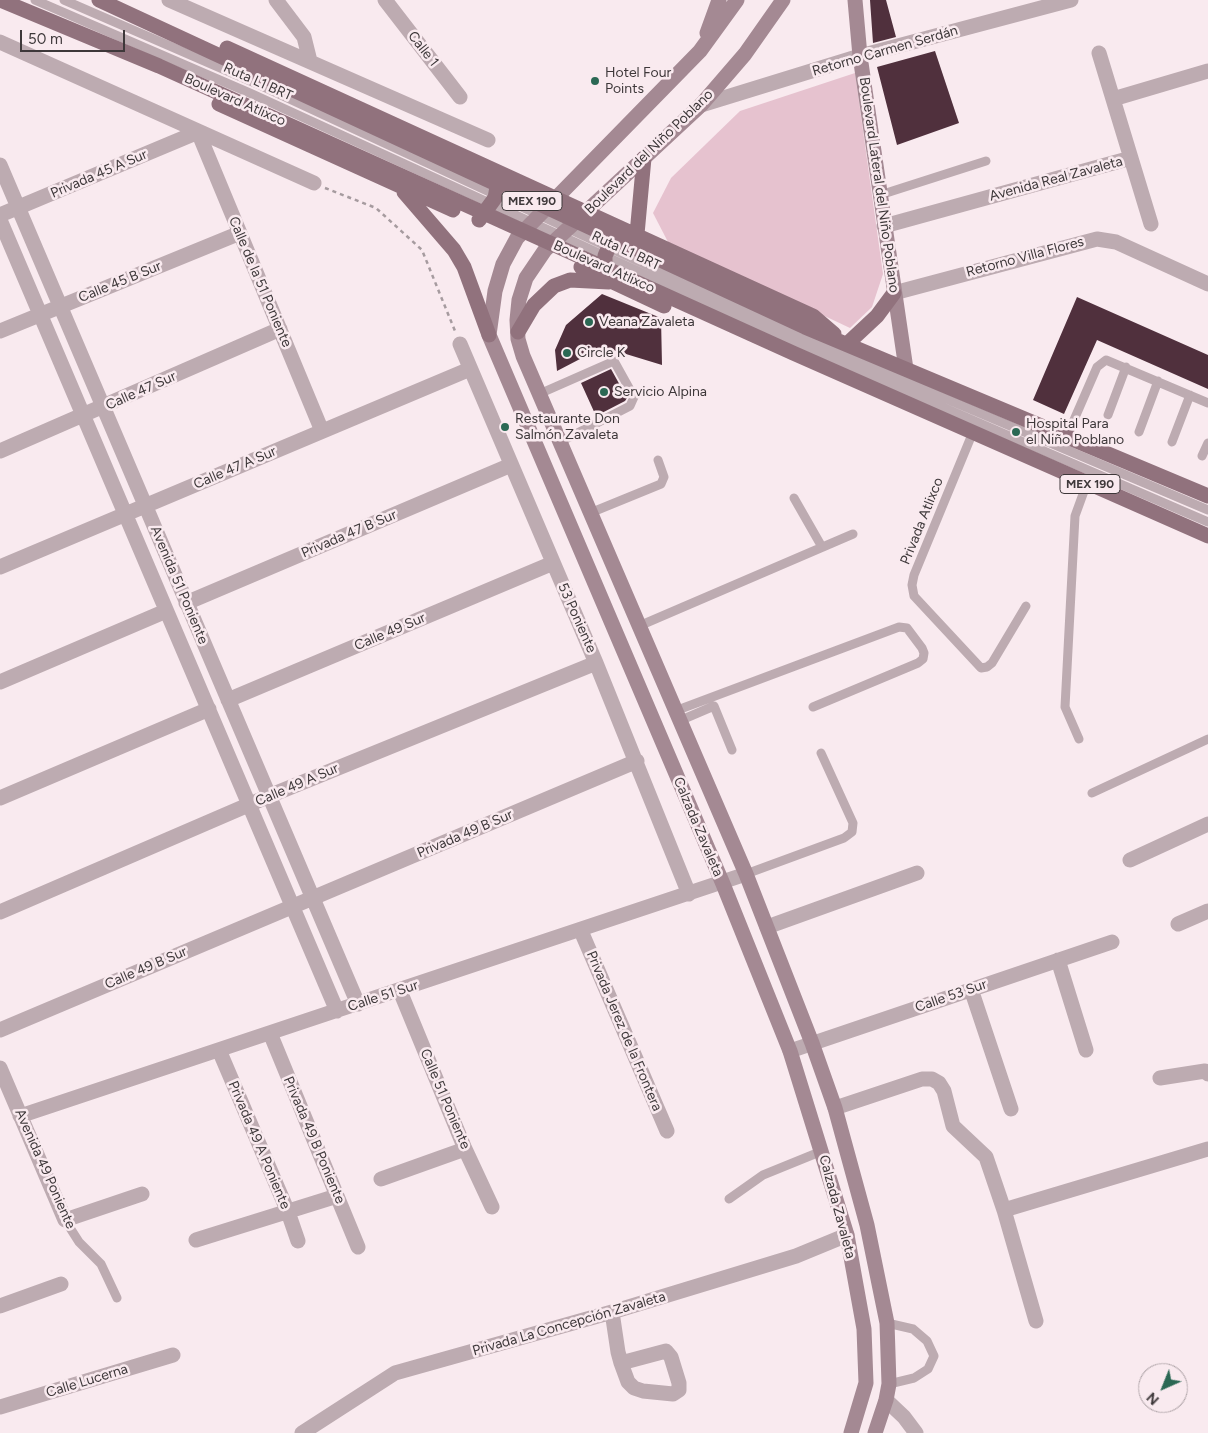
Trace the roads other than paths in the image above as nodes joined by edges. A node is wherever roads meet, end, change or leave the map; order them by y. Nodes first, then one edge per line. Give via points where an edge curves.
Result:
1 (0, 0) edge
2 (35, 0) edge
3 (64, 0) edge
4 (99, 0) edge
5 (169, 0) edge
6 (276, 0) edge
7 (385, 0) edge
8 (719, 0) edge
9 (737, 0) edge
10 (783, 0) edge
11 (855, 0) edge
12 (1062, 1) edge
13 (0, 7) edge
14 (17, 7) junction
15 (174, 33) junction
16 (0, 42) edge
17 (700, 51) junction
18 (1099, 53) dead end
19 (860, 56) junction
20 (310, 61) junction
21 (159, 66) junction
22 (1208, 70) edge
23 (256, 79) junction
24 (460, 98) dead end
25 (248, 99) junction
26 (1113, 99) junction
27 (701, 105) junction
28 (198, 132) junction
29 (488, 140) dead end
30 (644, 158) junction
31 (1131, 158) junction
32 (986, 161) dead end
33 (0, 166) edge
34 (499, 172) junction
35 (314, 183) road end
36 (400, 187) junction
37 (880, 195) junction
38 (556, 198) junction
39 (18, 207) junction
40 (587, 211) junction
41 (0, 215) edge
42 (0, 220) edge
43 (478, 221) junction
44 (1151, 224) dead end
45 (884, 226) junction
46 (240, 233) junction
47 (637, 234) junction
48 (517, 238) junction
49 (545, 250) junction
50 (609, 282) junction
51 (1208, 284) edge
52 (894, 293) junction
53 (60, 306) junction
54 (40, 314) junction
55 (280, 328) junction
56 (0, 331) edge
57 (518, 332) junction
58 (490, 335) junction
59 (799, 340) junction
60 (460, 344) road end
61 (847, 344) junction
62 (1126, 367) junction
63 (470, 369) junction
64 (906, 369) junction
65 (842, 374) junction
66 (1158, 381) junction
67 (539, 394) junction
68 (1190, 395) junction
69 (1208, 403) edge
70 (103, 408) junction
71 (1108, 415) dead end
72 (83, 416) junction
73 (322, 431) junction
74 (973, 432) junction
75 (1139, 432) dead end
76 (1067, 436) junction
77 (560, 442) junction
78 (1172, 442) dead end
79 (1208, 443) edge
80 (0, 451) edge
81 (1202, 456) dead end
82 (658, 460) dead end
83 (511, 464) junction
84 (1086, 482) junction
85 (1208, 496) edge
86 (794, 498) dead end
87 (145, 506) junction
88 (1208, 510) edge
89 (590, 513) junction
90 (125, 514) junction
91 (1208, 522) edge
92 (853, 534) dead end
93 (1208, 536) edge
94 (822, 547) junction
95 (553, 563) junction
96 (0, 567) edge
97 (186, 602) junction
98 (1026, 606) dead end
99 (166, 611) junction
100 (639, 626) junction
101 (596, 662) junction
102 (0, 682) edge
103 (228, 700) junction
104 (713, 701) junction
105 (813, 707) dead end
106 (208, 710) junction
107 (677, 716) junction
108 (1079, 739) dead end
109 (1208, 739) edge
110 (732, 750) dead end
111 (821, 754) dead end
112 (637, 761) junction
113 (1092, 793) dead end
114 (269, 796) junction
115 (0, 798) edge
116 (249, 805) junction
117 (1208, 824) edge
118 (1130, 860) dead end
119 (917, 873) dead end
120 (746, 874) junction
121 (723, 884) junction
122 (689, 894) junction
123 (312, 898) junction
124 (292, 906) junction
125 (1208, 910) edge
126 (0, 912) edge
127 (1178, 924) dead end
128 (767, 927) junction
129 (581, 931) junction
130 (1112, 942) dead end
131 (1058, 960) junction
132 (971, 989) junction
133 (400, 991) junction
134 (358, 1004) junction
135 (337, 1011) junction
136 (0, 1030) edge
137 (270, 1033) junction
138 (812, 1043) junction
139 (218, 1050) junction
140 (1086, 1050) dead end
141 (790, 1051) junction
142 (0, 1068) edge
143 (1208, 1074) edge
144 (1160, 1078) dead end
145 (835, 1108) junction
146 (1011, 1109) dead end
147 (20, 1116) junction
148 (667, 1130) dead end
149 (465, 1149) junction
150 (1208, 1149) edge
151 (822, 1151) junction
152 (382, 1179) dead end
153 (142, 1194) dead end
154 (337, 1196) junction
155 (729, 1199) dead end
156 (492, 1207) dead end
157 (1004, 1210) junction
158 (288, 1212) junction
159 (65, 1220) junction
160 (847, 1235) junction
161 (196, 1240) dead end
162 (298, 1242) dead end
163 (358, 1247) dead end
164 (61, 1284) dead end
165 (117, 1298) dead end
166 (0, 1306) edge
167 (612, 1312) junction
168 (1036, 1321) dead end
169 (887, 1323) junction
170 (173, 1355) dead end
171 (621, 1363) dead end
172 (889, 1384) junction
173 (886, 1400) junction
174 (0, 1407) edge
175 (302, 1433) edge
176 (851, 1433) edge
177 (875, 1433) edge
178 (916, 1433) edge

1 - 14 main road, Boulevard Atlixco / MEX 190
2 - 25 lane, Ruta L1 BRT
3 - 23 lane, Ruta L1 BRT
4 - 15 main road, Boulevard Atlixco / MEX 190
5 - 20 street
6 - 20 street via 304,37
7 - 24 street, Calle 1
8 - 17 main road
9 - 17 main road
10 - 27 main road, Boulevard del Niño Poblano via 745,54
11 - 19 main road, Boulevard Lateral del Niño Poblano
12 - 19 street, Retorno Carmen Serdán
13 - 14 main road
14 - 21 main road, Boulevard Atlixco / MEX 190
15 - 23 main road, Boulevard Atlixco / MEX 190
15 - 34 main road via 216,43
16 - 28 street
17 - 38 main road
18 - 26 street, Avenida Real Zavaleta
19 - 27 street, Retorno Carmen Serdán
19 - 37 main road, Boulevard Lateral del Niño Poblano
20 - 29 street
21 - 25 main road, Boulevard Atlixco / MEX 190
21 - 36 main road via 202,96
22 - 26 street
23 - 59 main road, Boulevard Atlixco / MEX 190
25 - 59 main road, Boulevard Atlixco / MEX 190
26 - 31 street, Avenida Real Zavaleta
27 - 30 main road, Boulevard del Niño Poblano
28 - 35 street
28 - 39 street, Privada 45 A Sur
28 - 46 street, Calle de la 51 Poniente
30 - 40 main road, Boulevard del Niño Poblano
30 - 47 main road
31 - 44 street
31 - 45 street, Avenida Real Zavaleta
32 - 37 lane
33 - 39 street, Avenida 51 Poniente
34 - 38 main road
34 - 43 main road via 495,198
36 - 43 main road
36 - 58 main road via 454,250 464,267
37 - 45 main road, Boulevard Lateral del Niño Poblano
38 - 40 main road
38 - 48 main road
39 - 41 street, Privada 45 A Sur
39 - 53 street, Avenida 51 Poniente
40 - 47 main road
40 - 49 main road, Boulevard del Niño Poblano
42 - 54 street, Avenida 51 Poniente
43 - 48 main road
45 - 52 main road, Boulevard Lateral del Niño Poblano
46 - 53 street, Calle 45 B Sur
46 - 55 street, Calle de la 51 Poniente
47 - 50 main road via 610,244 604,262
47 - 61 main road via 813,316
48 - 49 main road
48 - 58 main road via 503,264
49 - 50 main road
49 - 57 main road, Calzada Zavaleta via 522,289 517,310
50 - 57 main road via 570,280 554,286 534,305
50 - 65 main road via 806,369
51 - 52 street, Retorno Villa Flores via 1116,242 1097,238
52 - 61 main road via 877,316
52 - 64 main road, Boulevard Lateral del Niño Poblano
53 - 54 street, Calle 45 B Sur
53 - 70 street, Avenida 51 Poniente
54 - 56 street, Calle 45 B Sur
54 - 72 street, Avenida 51 Poniente
55 - 70 street, Calle 47 Sur
55 - 73 street, Calle de la 51 Poniente
57 - 67 main road, Calzada Zavaleta via 523,356
58 - 121 main road, Calzada Zavaleta
59 - 61 main road, Boulevard Atlixco / MEX 190
59 - 65 main road, Boulevard Atlixco / MEX 190
59 - 88 lane
59 - 91 lane
60 - 63 street, 53 Poniente
61 - 64 main road, Boulevard Atlixco / MEX 190
62 - 66 lane
62 - 71 lane
62 - 76 lane via 1111,361 1101,362
63 - 73 street, Calle 47 A Sur
63 - 83 street, 53 Poniente
64 - 76 main road, Boulevard Atlixco / MEX 190
65 - 74 main road, Boulevard Atlixco / MEX 190
66 - 68 lane
66 - 75 lane
67 - 77 main road, Calzada Zavaleta
67 - 77 lane via 612,361 616,362 634,397 630,406
68 - 69 lane
68 - 78 lane
70 - 72 street, Calle 47 Sur
70 - 87 street, Avenida 51 Poniente
72 - 80 street, Calle 47 Sur
72 - 90 street, Avenida 51 Poniente
73 - 87 street, Calle 47 A Sur
74 - 84 main road, Boulevard Atlixco / MEX 190
74 - 98 lane, Privada Atlixco via 914,575 914,596 981,668 992,663
76 - 85 main road, Boulevard Atlixco / MEX 190
77 - 89 main road, Calzada Zavaleta
79 - 81 lane
82 - 89 lane via 664,477 661,484
83 - 95 street, 53 Poniente
83 - 97 street, Privada 47 B Sur
84 - 93 main road, Boulevard Atlixco / MEX 190
84 - 108 lane via 1075,516 1065,707
86 - 94 lane
87 - 90 street, Calle 47 A Sur
87 - 97 street, Avenida 51 Poniente
89 - 100 main road, Calzada Zavaleta
90 - 96 street, Calle 47 A Sur
90 - 99 street, Avenida 51 Poniente
92 - 94 lane
94 - 100 lane
95 - 101 street, 53 Poniente
95 - 103 street, Calle 49 Sur
97 - 103 street, Avenida 51 Poniente
99 - 102 street
99 - 106 street, Avenida 51 Poniente
100 - 107 main road, Calzada Zavaleta
101 - 112 street, 53 Poniente
101 - 114 street, Calle 49 A Sur
103 - 114 street, Avenida 51 Poniente
104 - 105 lane via 898,627 908,628 922,648 923,659 918,663
104 - 107 lane
104 - 110 lane
106 - 115 street
106 - 116 street, Avenida 51 Poniente
107 - 120 main road, Calzada Zavaleta
109 - 113 lane
111 - 120 lane via 853,823 852,832 844,838
112 - 122 street, 53 Poniente
112 - 123 street, Privada 49 B Sur
114 - 116 street, Calle 49 A Sur
114 - 123 street, Avenida 51 Poniente
116 - 124 street, Avenida 51 Poniente
116 - 126 street, Calle 49 A Sur
117 - 118 street
119 - 128 street
120 - 121 street, Calle 51 Sur
120 - 128 main road, Calzada Zavaleta
121 - 122 street, Calle 51 Sur
121 - 141 main road, Calzada Zavaleta
122 - 129 street, Calle 51 Sur
123 - 124 street, Privada 49 B Sur
123 - 134 street, Avenida 51 Poniente
124 - 135 street, Avenida 51 Poniente
124 - 136 street, Calle 49 B Sur
125 - 127 street
128 - 138 main road, Calzada Zavaleta
129 - 133 street, Calle 51 Sur
129 - 148 street, Privada Jerez de la Frontera
130 - 131 street, Calle 53 Sur
131 - 132 street, Calle 53 Sur
131 - 140 street
132 - 138 street, Calle 53 Sur
132 - 146 street
133 - 134 street, Calle 51 Sur
133 - 149 street, Calle 51 Poniente
134 - 135 street, Calle 51 Sur
135 - 137 street, Calle 51 Sur
137 - 139 street, Calle 51 Sur
137 - 154 street, Privada 49 B Poniente
138 - 141 street, Calle 53 Sur
138 - 145 main road, Calzada Zavaleta
139 - 147 street, Calle 51 Sur
139 - 158 street, Privada 49 A Poniente
141 - 151 main road, Calzada Zavaleta
142 - 147 street, Avenida 49 Poniente
143 - 144 street via 1205,1071
145 - 157 street via 922,1079 939,1083 953,1126 986,1157
145 - 169 main road, Calzada Zavaleta via 867,1225
147 - 159 street, Avenida 49 Poniente
149 - 152 street
149 - 156 street, Calle 51 Poniente
150 - 157 street
151 - 155 lane via 762,1176
151 - 160 main road, Calzada Zavaleta
153 - 159 street
154 - 158 street
154 - 163 street, Privada 49 B Poniente
157 - 168 street
158 - 161 street
158 - 162 street, Privada 49 A Poniente
159 - 165 lane, Avenida 49 Poniente via 79,1242 101,1264
160 - 167 street, Privada La Concepción Zavaleta via 796,1256
160 - 176 main road, Calzada Zavaleta via 864,1329 866,1383
164 - 166 street
167 - 171 street
167 - 175 street, Privada La Concepción Zavaleta via 395,1373
169 - 172 main road, Calzada Zavaleta
169 - 172 lane via 913,1329 927,1342 934,1356 928,1369 914,1378
170 - 174 street, Calle Lucerna
172 - 173 main road, Calzada Zavaleta
173 - 177 main road, Calzada Zavaleta
173 - 178 street

